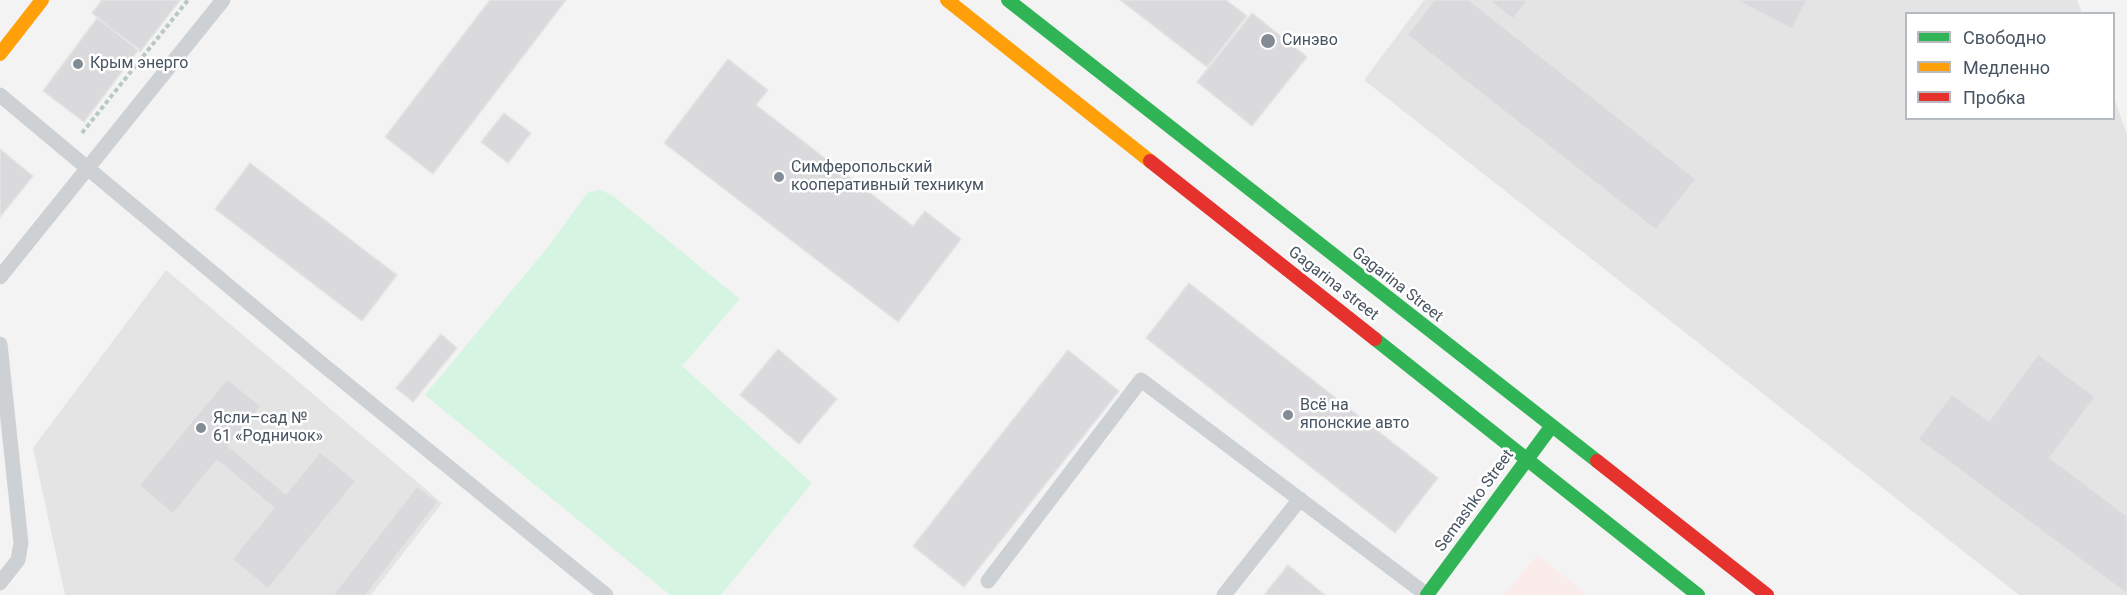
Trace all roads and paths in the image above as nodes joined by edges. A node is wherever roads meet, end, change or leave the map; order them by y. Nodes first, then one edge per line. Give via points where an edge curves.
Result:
1 (42, 0) edge
2 (188, 0) edge
3 (223, 0) edge
4 (947, 0) edge
5 (1008, 0) edge
6 (0, 54) edge
7 (0, 95) edge
8 (68, 152) junction
9 (88, 169) junction
10 (0, 277) edge
11 (0, 344) edge
12 (1551, 427) junction
13 (1526, 458) junction
14 (0, 469) edge
15 (14, 478) junction
16 (1300, 500) junction
17 (988, 581) dead end
18 (0, 583) edge
19 (606, 595) edge
20 (1224, 595) edge
21 (1427, 595) edge
22 (1698, 595) edge
23 (1767, 595) edge

1 - 6 main road
2 - 8 path
3 - 9 lane
4 - 13 main road, Gagarina street
5 - 12 main road, Gagarina Street
7 - 8 lane
8 - 9 lane
9 - 10 lane
9 - 19 lane
11 - 15 lane
12 - 13 main road, Semashko Street
12 - 23 main road, Gagarina Street
13 - 21 main road, Semashko Street
13 - 22 main road, Gagarina street
14 - 15 lane
15 - 18 lane via 21,543 18,560
16 - 17 lane via 1141,380
16 - 20 lane
16 - 21 lane

